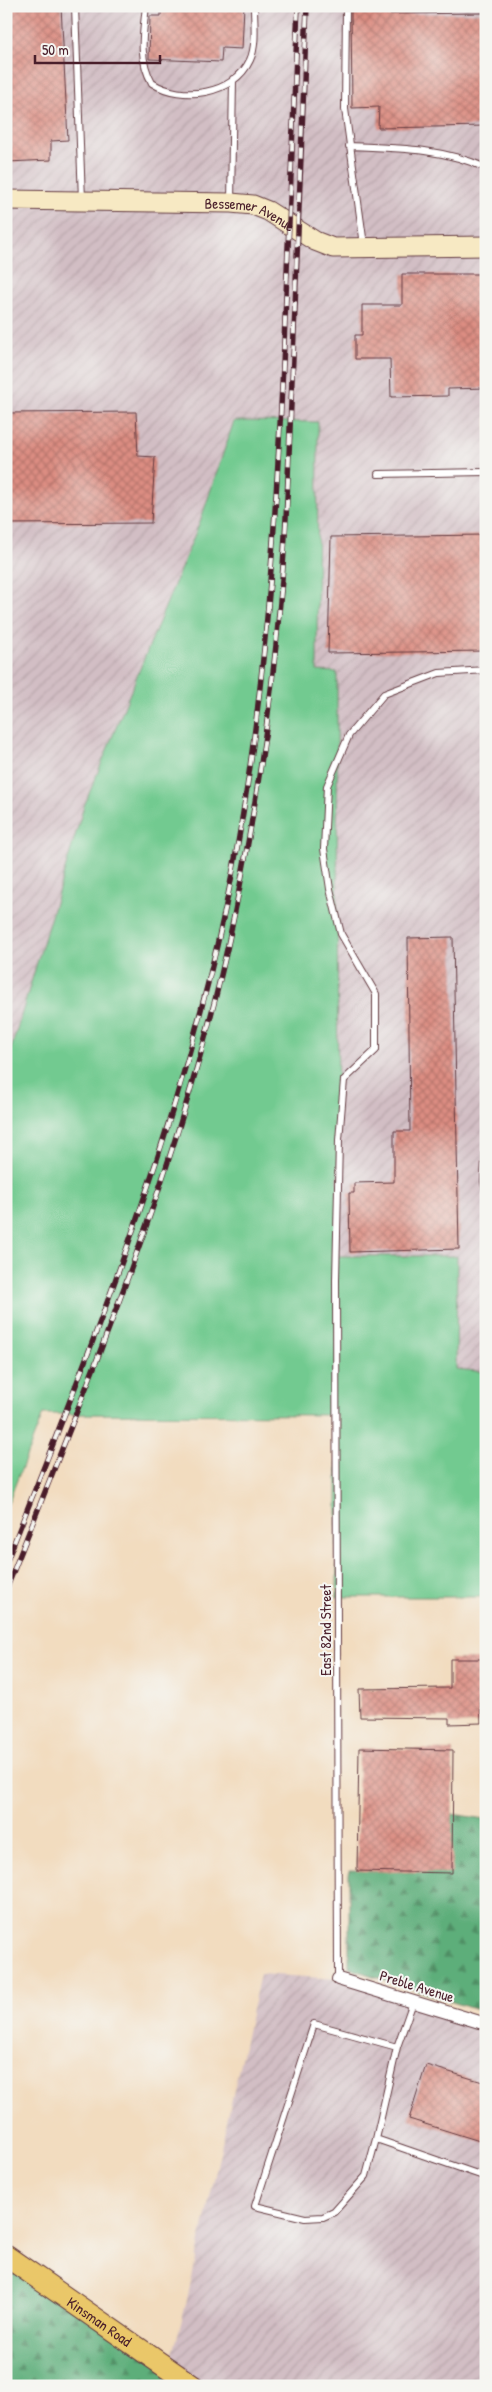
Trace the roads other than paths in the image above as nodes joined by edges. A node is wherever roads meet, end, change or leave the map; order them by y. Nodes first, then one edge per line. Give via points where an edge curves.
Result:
1 (75, 6) edge
2 (146, 6) edge
3 (254, 6) edge
4 (346, 6) edge
5 (233, 79) junction
6 (349, 146) junction
7 (486, 168) edge
8 (6, 200) edge
9 (82, 201) junction
10 (231, 203) junction
11 (486, 246) edge
12 (365, 248) junction
13 (486, 472) edge
14 (378, 474) dead end
15 (486, 670) edge
16 (486, 1137) edge
17 (486, 1192) edge
18 (338, 1979) joint
19 (413, 2002) junction
20 (486, 2024) edge
21 (397, 2048) junction
22 (376, 2138) junction
23 (486, 2177) edge
24 (6, 2256) edge
25 (193, 2386) edge

1 - 9 lane
2 - 5 lane via 143,62 152,83 174,92 194,94 214,90
3 - 5 lane via 251,60
4 - 6 lane via 345,108
5 - 10 lane
6 - 7 lane via 424,149 466,158
6 - 12 lane
8 - 9 street, Bessemer Avenue
9 - 10 street, Bessemer Avenue
10 - 12 street, Bessemer Avenue via 253,205 268,211 315,241 333,248
11 - 12 street, Bessemer Avenue
13 - 14 lane
15 - 18 lane, East 82nd Street via 439,673 384,694 349,735 327,786 324,849 330,889 342,934 376,994 376,1050 344,1080 339,1140 336,1280
16 - 17 lane
18 - 19 street, Preble Avenue
19 - 20 street, Preble Avenue
19 - 21 lane
21 - 22 lane
21 - 22 lane via 314,2024 255,2206 306,2218 323,2217 334,2212 366,2176
22 - 23 lane
24 - 25 main road, Kinsman Road

